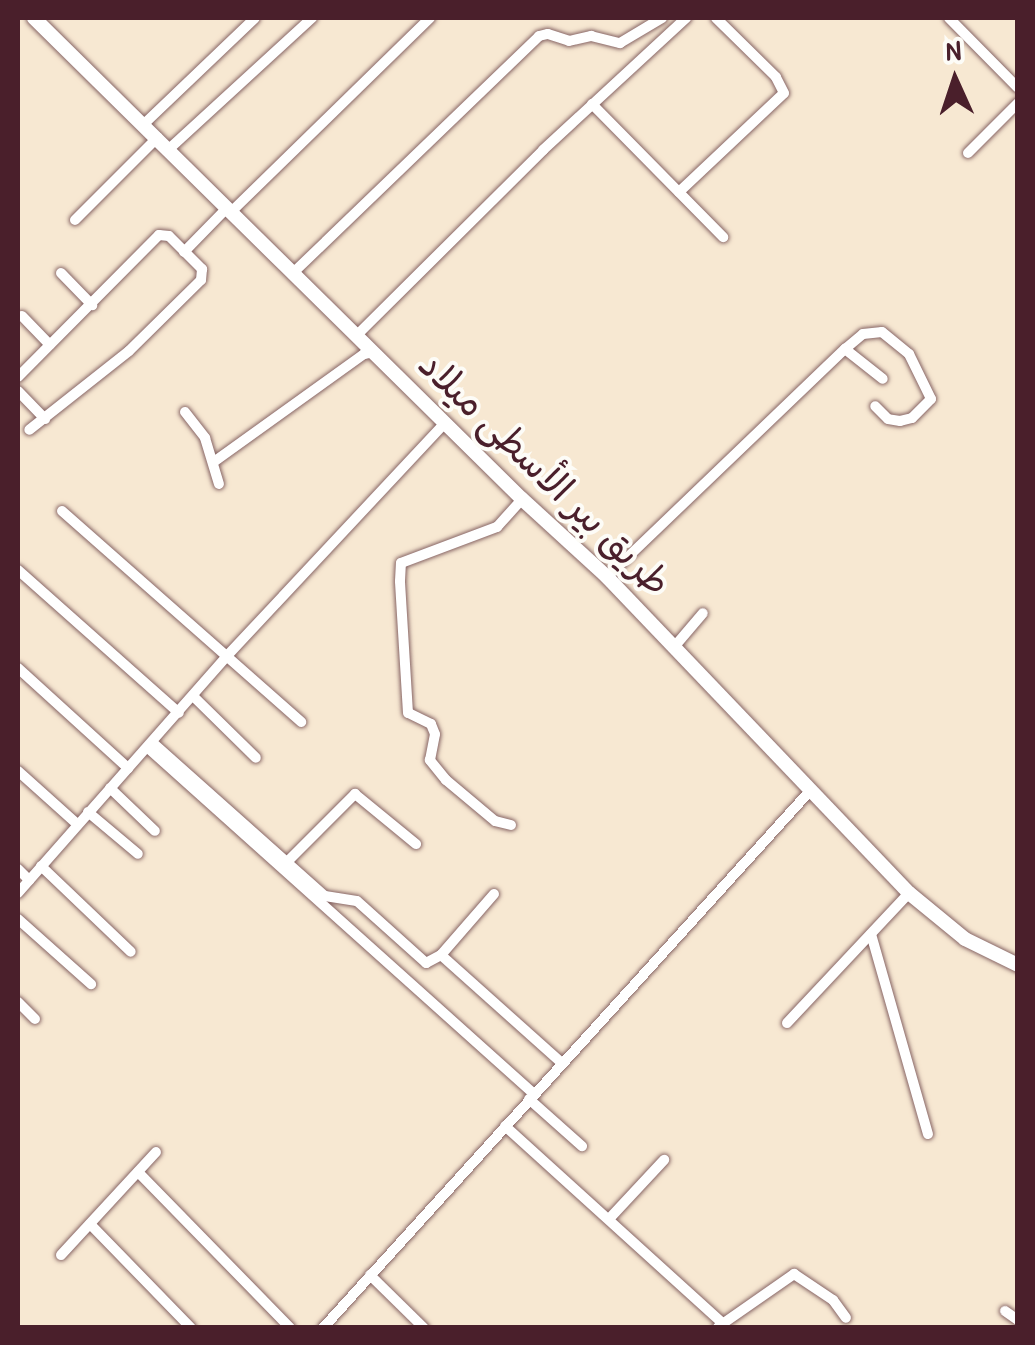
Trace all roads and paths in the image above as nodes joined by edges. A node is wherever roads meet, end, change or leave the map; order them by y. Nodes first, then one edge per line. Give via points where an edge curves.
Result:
1 (255, 18) edge
2 (312, 18) edge
3 (430, 18) edge
4 (662, 18) edge
5 (686, 18) edge
6 (716, 18) edge
7 (948, 18) edge
8 (41, 20) edge
9 (1018, 88) edge
10 (1018, 103) edge
11 (592, 104) junction
12 (144, 124) junction
13 (163, 143) junction
14 (968, 153) dead end
15 (679, 192) junction
16 (229, 210) junction
17 (75, 220) dead end
18 (723, 236) dead end
19 (184, 252) junction
20 (61, 272) dead end
21 (294, 272) junction
22 (92, 305) junction
23 (22, 316) dead end
24 (356, 336) junction
25 (50, 346) junction
26 (845, 349) junction
27 (374, 352) junction
28 (18, 377) edge
29 (884, 379) dead end
30 (18, 390) edge
31 (874, 406) dead end
32 (185, 412) dead end
33 (45, 418) junction
34 (446, 422) junction
35 (30, 430) dead end
36 (215, 461) junction
37 (220, 484) dead end
38 (522, 499) junction
39 (62, 510) dead end
40 (18, 570) edge
41 (607, 577) junction
42 (703, 613) dead end
43 (675, 646) junction
44 (225, 658) junction
45 (18, 668) edge
46 (193, 696) junction
47 (179, 712) junction
48 (301, 722) dead end
49 (151, 745) junction
50 (256, 758) dead end
51 (128, 768) junction
52 (18, 770) edge
53 (110, 788) junction
54 (810, 791) junction
55 (88, 812) junction
56 (77, 824) junction
57 (511, 825) dead end
58 (156, 831) dead end
59 (416, 844) dead end
60 (138, 854) dead end
61 (288, 860) junction
62 (41, 866) junction
63 (18, 869) edge
64 (28, 880) junction
65 (18, 893) edge
66 (494, 894) dead end
67 (909, 894) junction
68 (18, 919) edge
69 (871, 934) junction
70 (131, 952) dead end
71 (440, 955) junction
72 (1018, 964) edge
73 (91, 984) dead end
74 (18, 1002) edge
75 (35, 1019) dead end
76 (788, 1022) dead end
77 (562, 1063) junction
78 (532, 1097) junction
79 (505, 1126) junction
80 (928, 1134) dead end
81 (582, 1146) dead end
82 (156, 1152) dead end
83 (664, 1160) dead end
84 (138, 1172) junction
85 (609, 1219) junction
86 (90, 1224) junction
87 (61, 1255) dead end
88 (370, 1275) junction
89 (1005, 1311) dead end
90 (846, 1318) dead end
91 (1018, 1320) edge
92 (719, 1325) edge
93 (191, 1328) edge
94 (290, 1328) edge
95 (323, 1328) edge
96 (424, 1328) edge

1 - 12 street
2 - 13 street
3 - 16 street
4 - 21 street via 620,43 539,36
5 - 11 street
6 - 15 street via 784,93
7 - 9 street
8 - 12 main road, طريق بير الأسطى ميلاد
10 - 14 street
11 - 15 street
11 - 24 street
12 - 13 main road, طريق بير الأسطى ميلاد
13 - 16 main road, طريق بير الأسطى ميلاد
13 - 17 street
15 - 18 street
16 - 19 street
16 - 21 main road, طريق بير الأسطى ميلاد
19 - 22 street via 166,234 159,236
19 - 33 street via 202,269 201,280
20 - 22 street
21 - 24 main road, طريق بير الأسطى ميلاد
22 - 25 street
23 - 25 street
24 - 27 main road, طريق بير الأسطى ميلاد
25 - 28 street
26 - 29 street
26 - 31 street via 866,333 886,333 916,364 932,398 900,421
26 - 41 street
27 - 34 main road, طريق بير الأسطى ميلاد
27 - 36 street
30 - 33 street
32 - 36 street
33 - 35 street
34 - 38 main road, طريق بير الأسطى ميلاد
34 - 44 street
36 - 37 street
38 - 41 main road, طريق بير الأسطى ميلاد
38 - 57 street via 498,526 401,563 400,581 408,713 431,724 430,760 446,780 496,821
39 - 44 street
40 - 47 street
41 - 43 main road, طريق بير الأسطى ميلاد
42 - 43 street
43 - 54 main road, طريق بير الأسطى ميلاد
44 - 46 street
44 - 48 street
45 - 51 street
46 - 47 street
46 - 50 street
47 - 49 street
49 - 51 street
49 - 61 street
49 - 78 street
51 - 53 street
52 - 56 street
53 - 55 street
53 - 58 street
54 - 67 main road, طريق بير الأسطى ميلاد
54 - 77 street
55 - 56 street
55 - 60 street
56 - 62 street
59 - 61 street via 354,794
61 - 71 street via 325,896 357,901 426,963
62 - 64 street
62 - 70 street
63 - 64 street
64 - 65 street
66 - 71 street
67 - 69 street
67 - 72 main road, طريق بير الأسطى ميلاد via 965,938
68 - 73 street
69 - 76 street
69 - 80 street
71 - 77 street
74 - 75 street
77 - 78 street
78 - 79 street
78 - 81 street
79 - 85 street
79 - 88 street
82 - 84 street
83 - 85 street
84 - 86 street
84 - 94 street
85 - 92 street
86 - 87 street
86 - 93 street
88 - 95 street
88 - 96 street
89 - 91 street
90 - 92 street via 833,1300 794,1274

